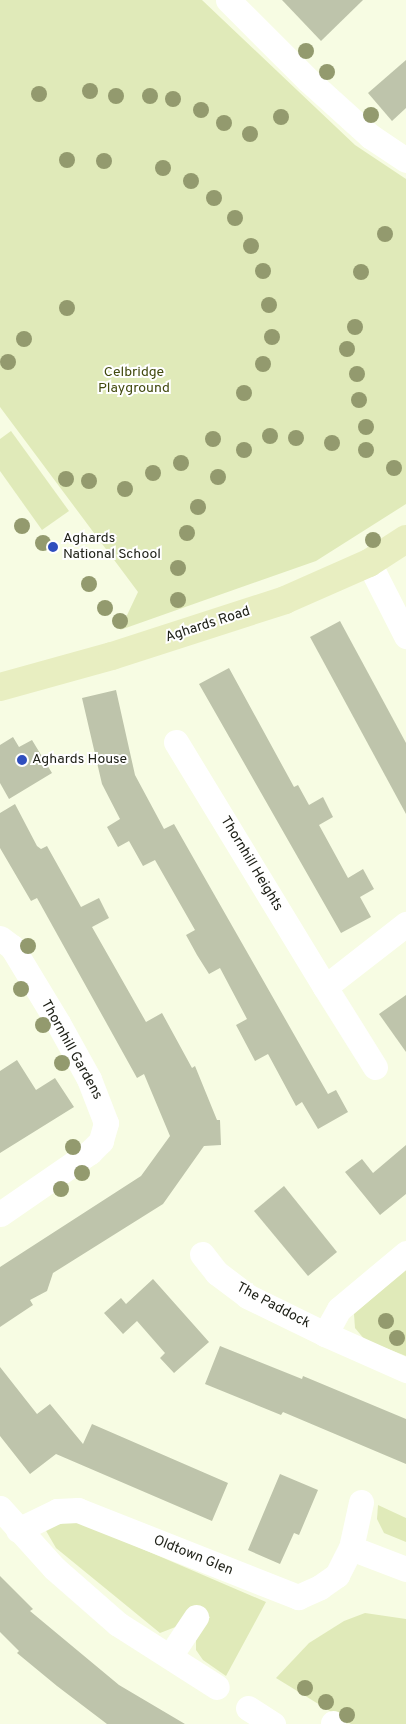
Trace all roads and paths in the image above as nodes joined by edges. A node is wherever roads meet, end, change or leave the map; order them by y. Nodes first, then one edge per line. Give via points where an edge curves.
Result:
1 (228, 0) edge
2 (406, 160) edge
3 (406, 539) edge
4 (369, 563) junction
5 (406, 636) edge
6 (0, 687) edge
7 (176, 742) dead end
8 (406, 924) edge
9 (0, 938) edge
10 (325, 987) junction
11 (375, 1067) dead end
12 (0, 1214) edge
13 (202, 1254) dead end
14 (406, 1254) edge
15 (325, 1334) junction
16 (406, 1370) edge
17 (361, 1502) dead end
18 (0, 1508) edge
19 (18, 1530) junction
20 (351, 1548) junction
21 (406, 1569) edge
22 (196, 1617) dead end
23 (170, 1656) junction
24 (217, 1687) dead end
25 (248, 1708) dead end
26 (273, 1724) edge

1 - 2 street via 370,136
3 - 4 street, Aghards Road
4 - 5 street
4 - 6 street, Aghards Road via 301,594 237,616
7 - 10 street, Thornhill Heights
8 - 10 street
9 - 12 street, Thornhill Gardens via 12,947 58,1023 89,1079 106,1123 101,1141 90,1152
10 - 11 street, Thornhill Heights
13 - 15 street, The Paddock via 218,1274 247,1296
14 - 15 street, The Paddock via 340,1309
15 - 16 street, The Paddock
17 - 20 street, Oldtown Glen
18 - 19 street
19 - 20 street, Oldtown Glen via 57,1511 78,1510 298,1597 337,1575
19 - 23 street via 54,1568 118,1624
20 - 21 street
22 - 23 street
23 - 24 street
25 - 26 street

